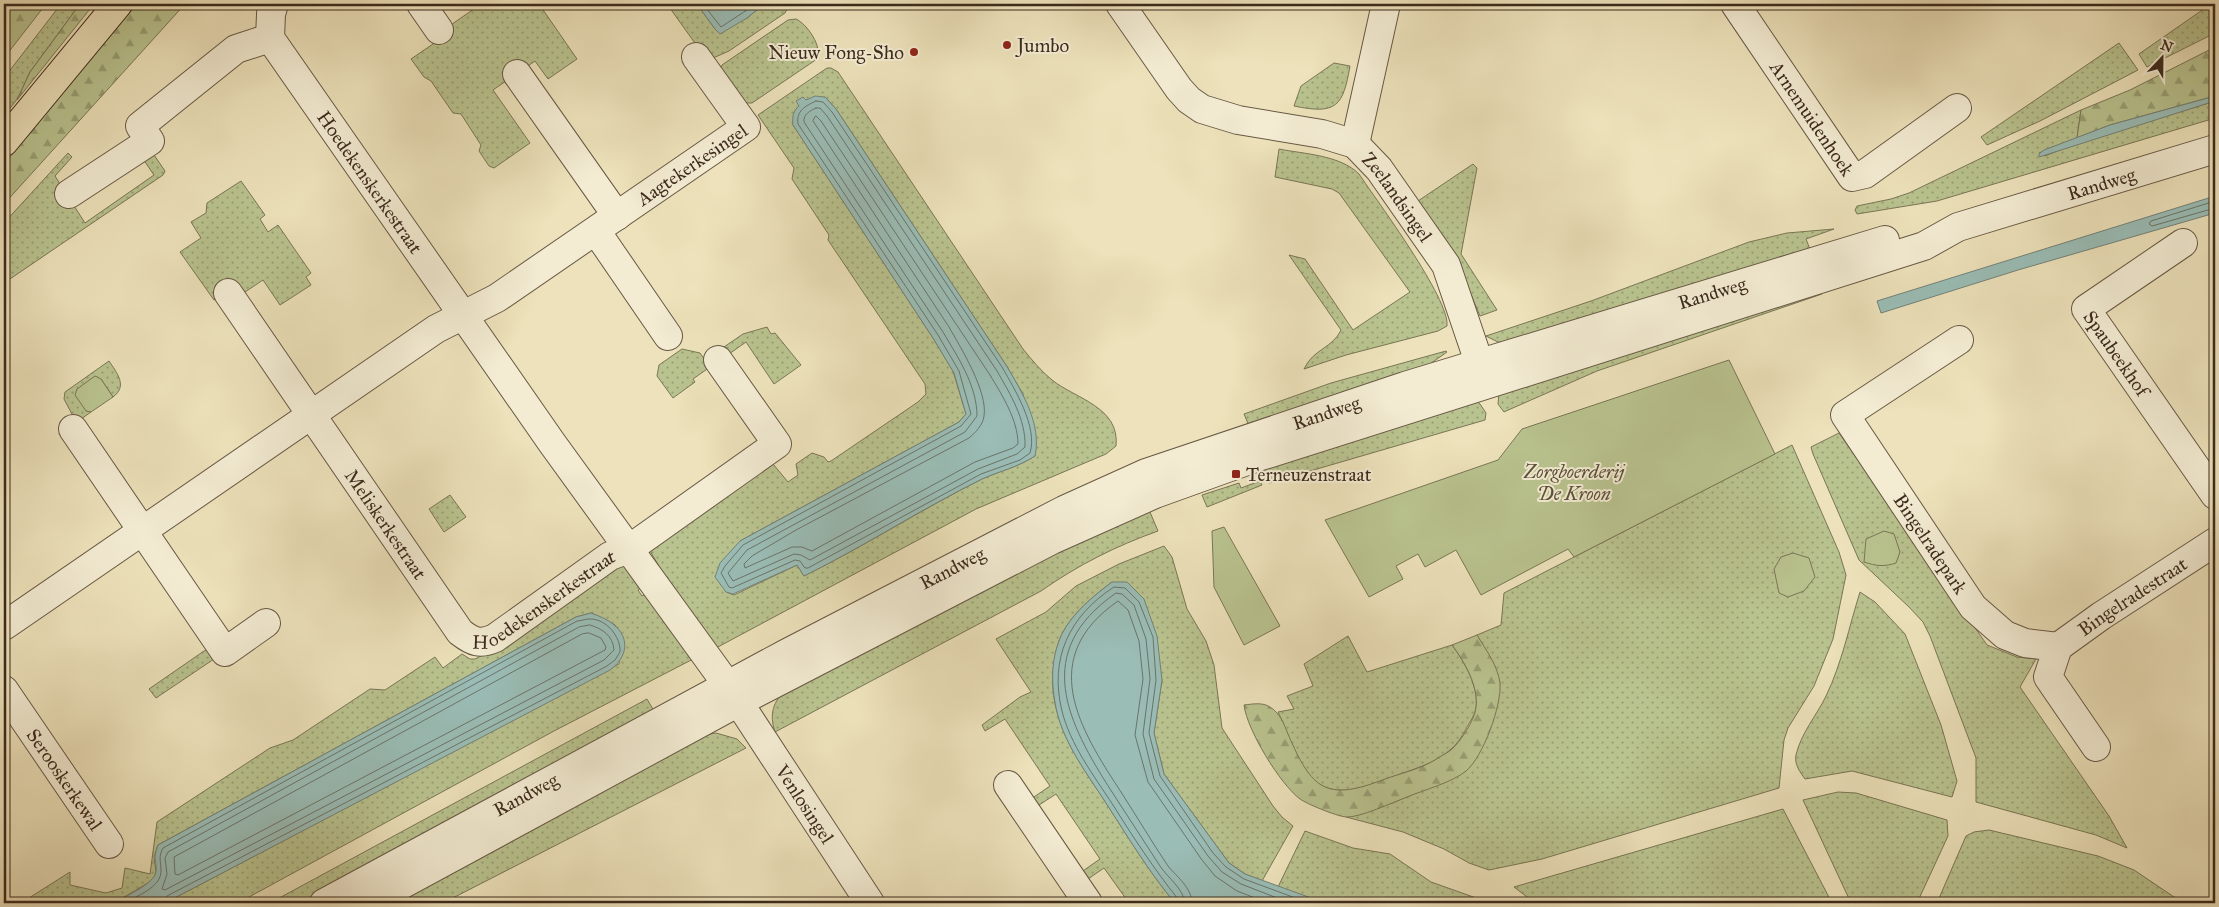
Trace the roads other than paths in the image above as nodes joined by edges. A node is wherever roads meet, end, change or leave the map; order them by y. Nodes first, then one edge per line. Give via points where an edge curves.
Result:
1 (118, 4) edge
2 (274, 4) edge
3 (421, 4) edge
4 (1120, 4) edge
5 (1386, 4) edge
6 (1735, 4) edge
7 (439, 30) dead end
8 (270, 38) junction
9 (696, 58) dead end
10 (517, 74) dead end
11 (1957, 108) dead end
12 (4, 142) edge
13 (1355, 144) junction
14 (2215, 149) edge
15 (69, 194) dead end
16 (607, 223) junction
17 (2184, 243) dead end
18 (228, 293) dead end
19 (464, 314) junction
20 (668, 336) dead end
21 (1959, 340) dead end
22 (718, 360) dead end
23 (1483, 374) junction
24 (312, 415) junction
25 (73, 429) dead end
26 (2215, 495) edge
27 (142, 530) junction
28 (2213, 548) edge
29 (629, 549) junction
30 (266, 623) dead end
31 (4, 626) edge
32 (460, 632) joint
33 (2058, 647) junction
34 (4, 690) edge
35 (734, 694) junction
36 (2096, 747) dead end
37 (1008, 785) dead end
38 (109, 844) dead end
39 (324, 903) edge
40 (368, 903) edge
41 (870, 903) edge
42 (1088, 903) edge

1 - 12 main road
2 - 8 street
3 - 7 street
4 - 13 street via 1179,90 1202,108 1238,120 1322,134
5 - 13 street, Zeelandsingel
6 - 11 street, Arnemuidenhoek via 1852,177 1865,174
8 - 15 street via 236,49 140,126 150,141
8 - 19 street, Hoedekenskerkestraat
9 - 16 street, Aagtekerkesingel via 746,127
10 - 16 street, Aagtekerkesingel
13 - 23 street, Zeelandsingel via 1378,169 1446,265
14 - 23 street, Randweg via 1958,228 1924,246
16 - 19 street, Aagtekerkesingel via 497,298
16 - 20 street, Aagtekerkesingel
17 - 26 street, Spaubeekhof via 2086,309
18 - 24 street, Meliskerkestraat
19 - 24 street via 436,329
19 - 29 street, Hoedekenskerkestraat
21 - 33 street, Bingelradepark via 1846,415 1973,608 2004,635 2026,644
22 - 29 street, Hoedekenskerkestraat via 777,444
23 - 35 street, Randweg via 1405,386 1146,473 1064,510
24 - 27 street
24 - 32 street, Meliskerkestraat
25 - 27 street
27 - 30 street via 225,652
27 - 31 street
28 - 33 street, Bingelradestraat via 2101,616
29 - 32 street, Hoedekenskerkestraat via 610,556 495,638 484,643 472,642
29 - 35 street, Hoedekenskerkestraat
33 - 36 street via 2048,677
34 - 38 street, Serooskerkewal
35 - 39 street, Randweg
35 - 40 street, Randweg
35 - 41 street, Venlosingel
37 - 42 street

